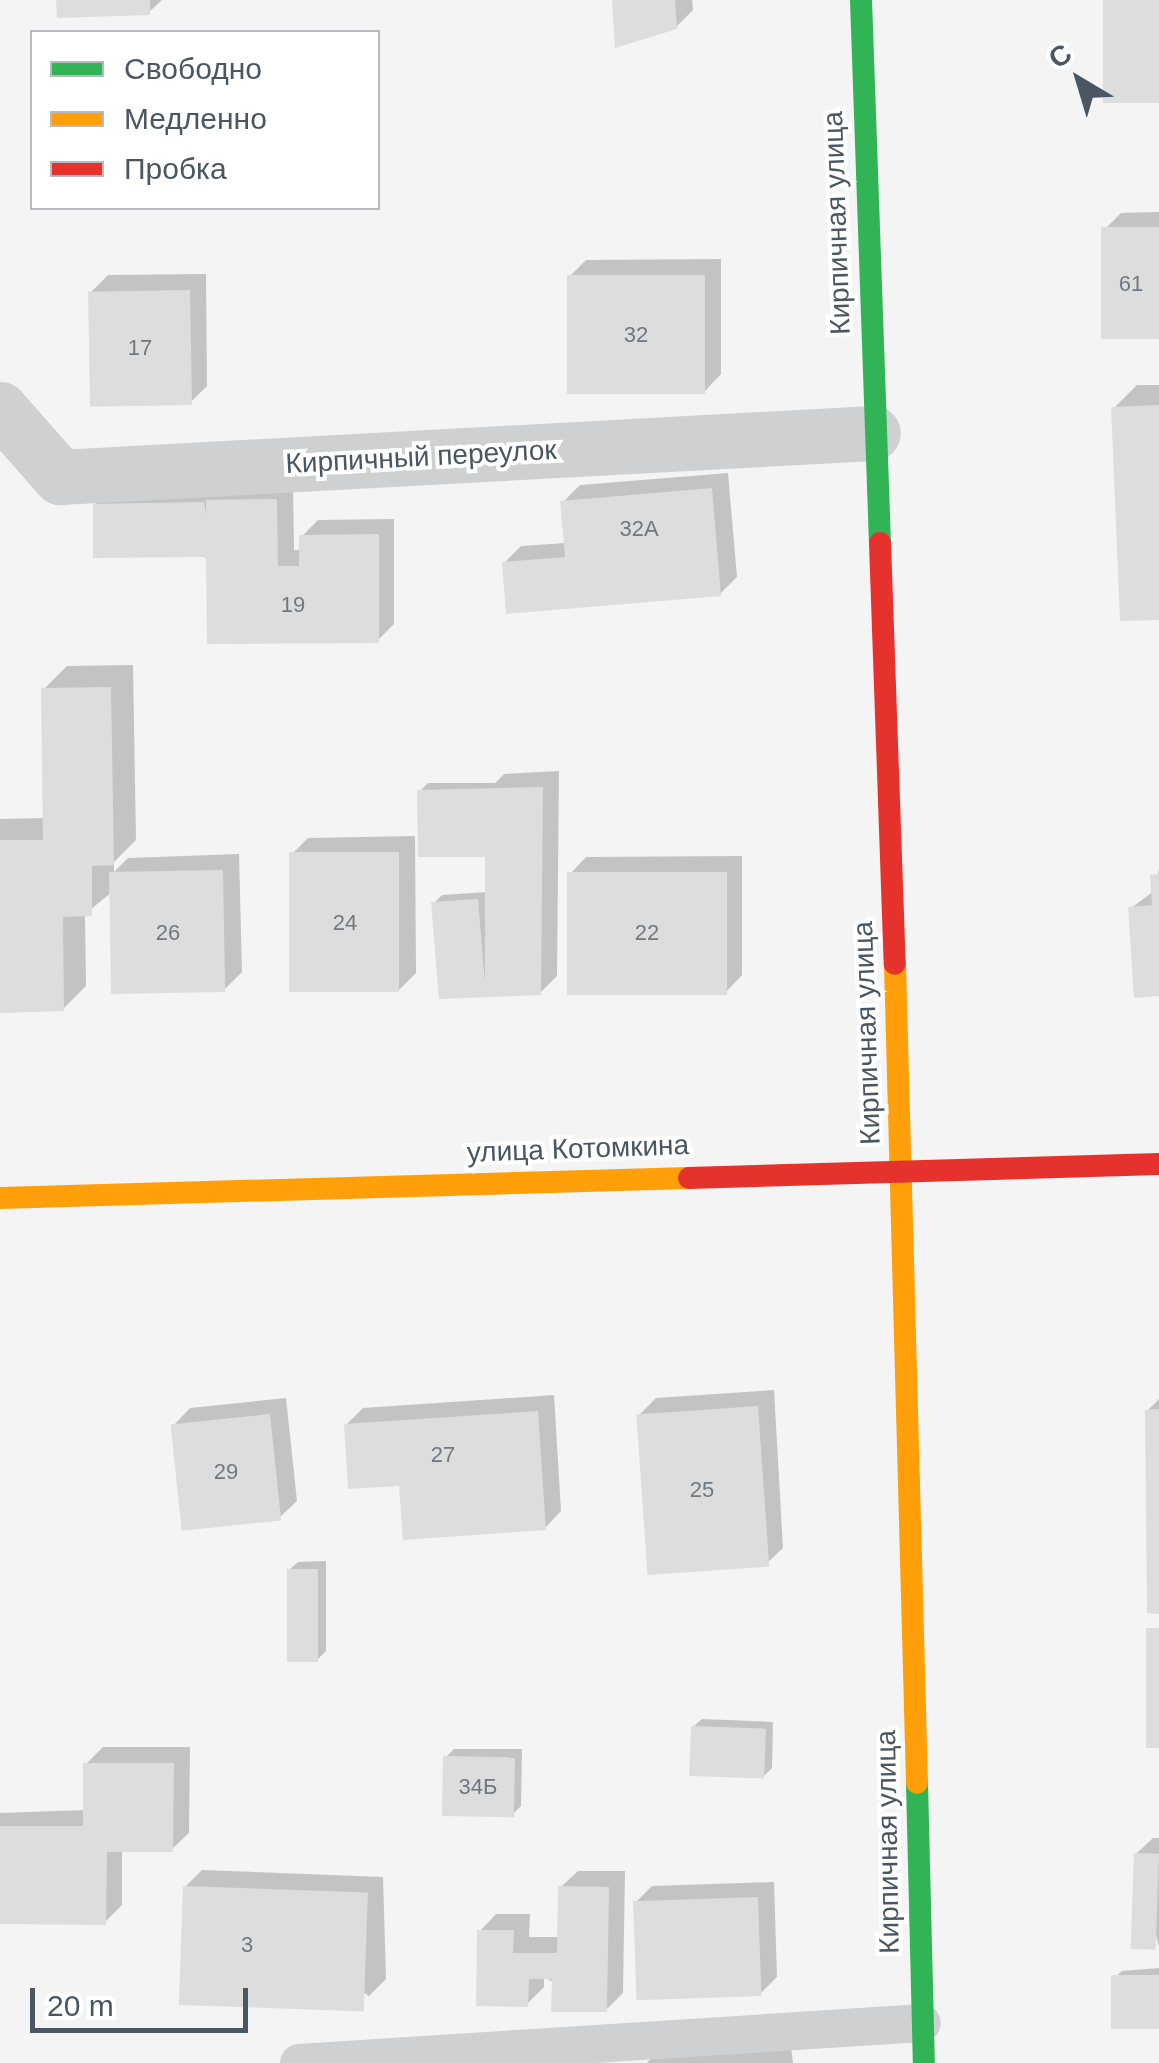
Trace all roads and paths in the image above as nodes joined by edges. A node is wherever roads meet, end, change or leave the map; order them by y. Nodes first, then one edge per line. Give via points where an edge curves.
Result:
1 (861, 0) edge
2 (0, 409) edge
3 (873, 433) junction
4 (1159, 1164) edge
5 (902, 1168) junction
6 (0, 1198) edge
7 (922, 2023) junction
8 (299, 2063) edge
9 (924, 2063) edge

1 - 3 street, Кирпичная улица
2 - 3 street, Кирпичный переулок via 60,477
3 - 5 street, Кирпичная улица
4 - 5 street, улица Котомкина
5 - 6 street, улица Котомкина
5 - 7 street, Кирпичная улица
7 - 8 lane
7 - 9 street, Кирпичная улица

